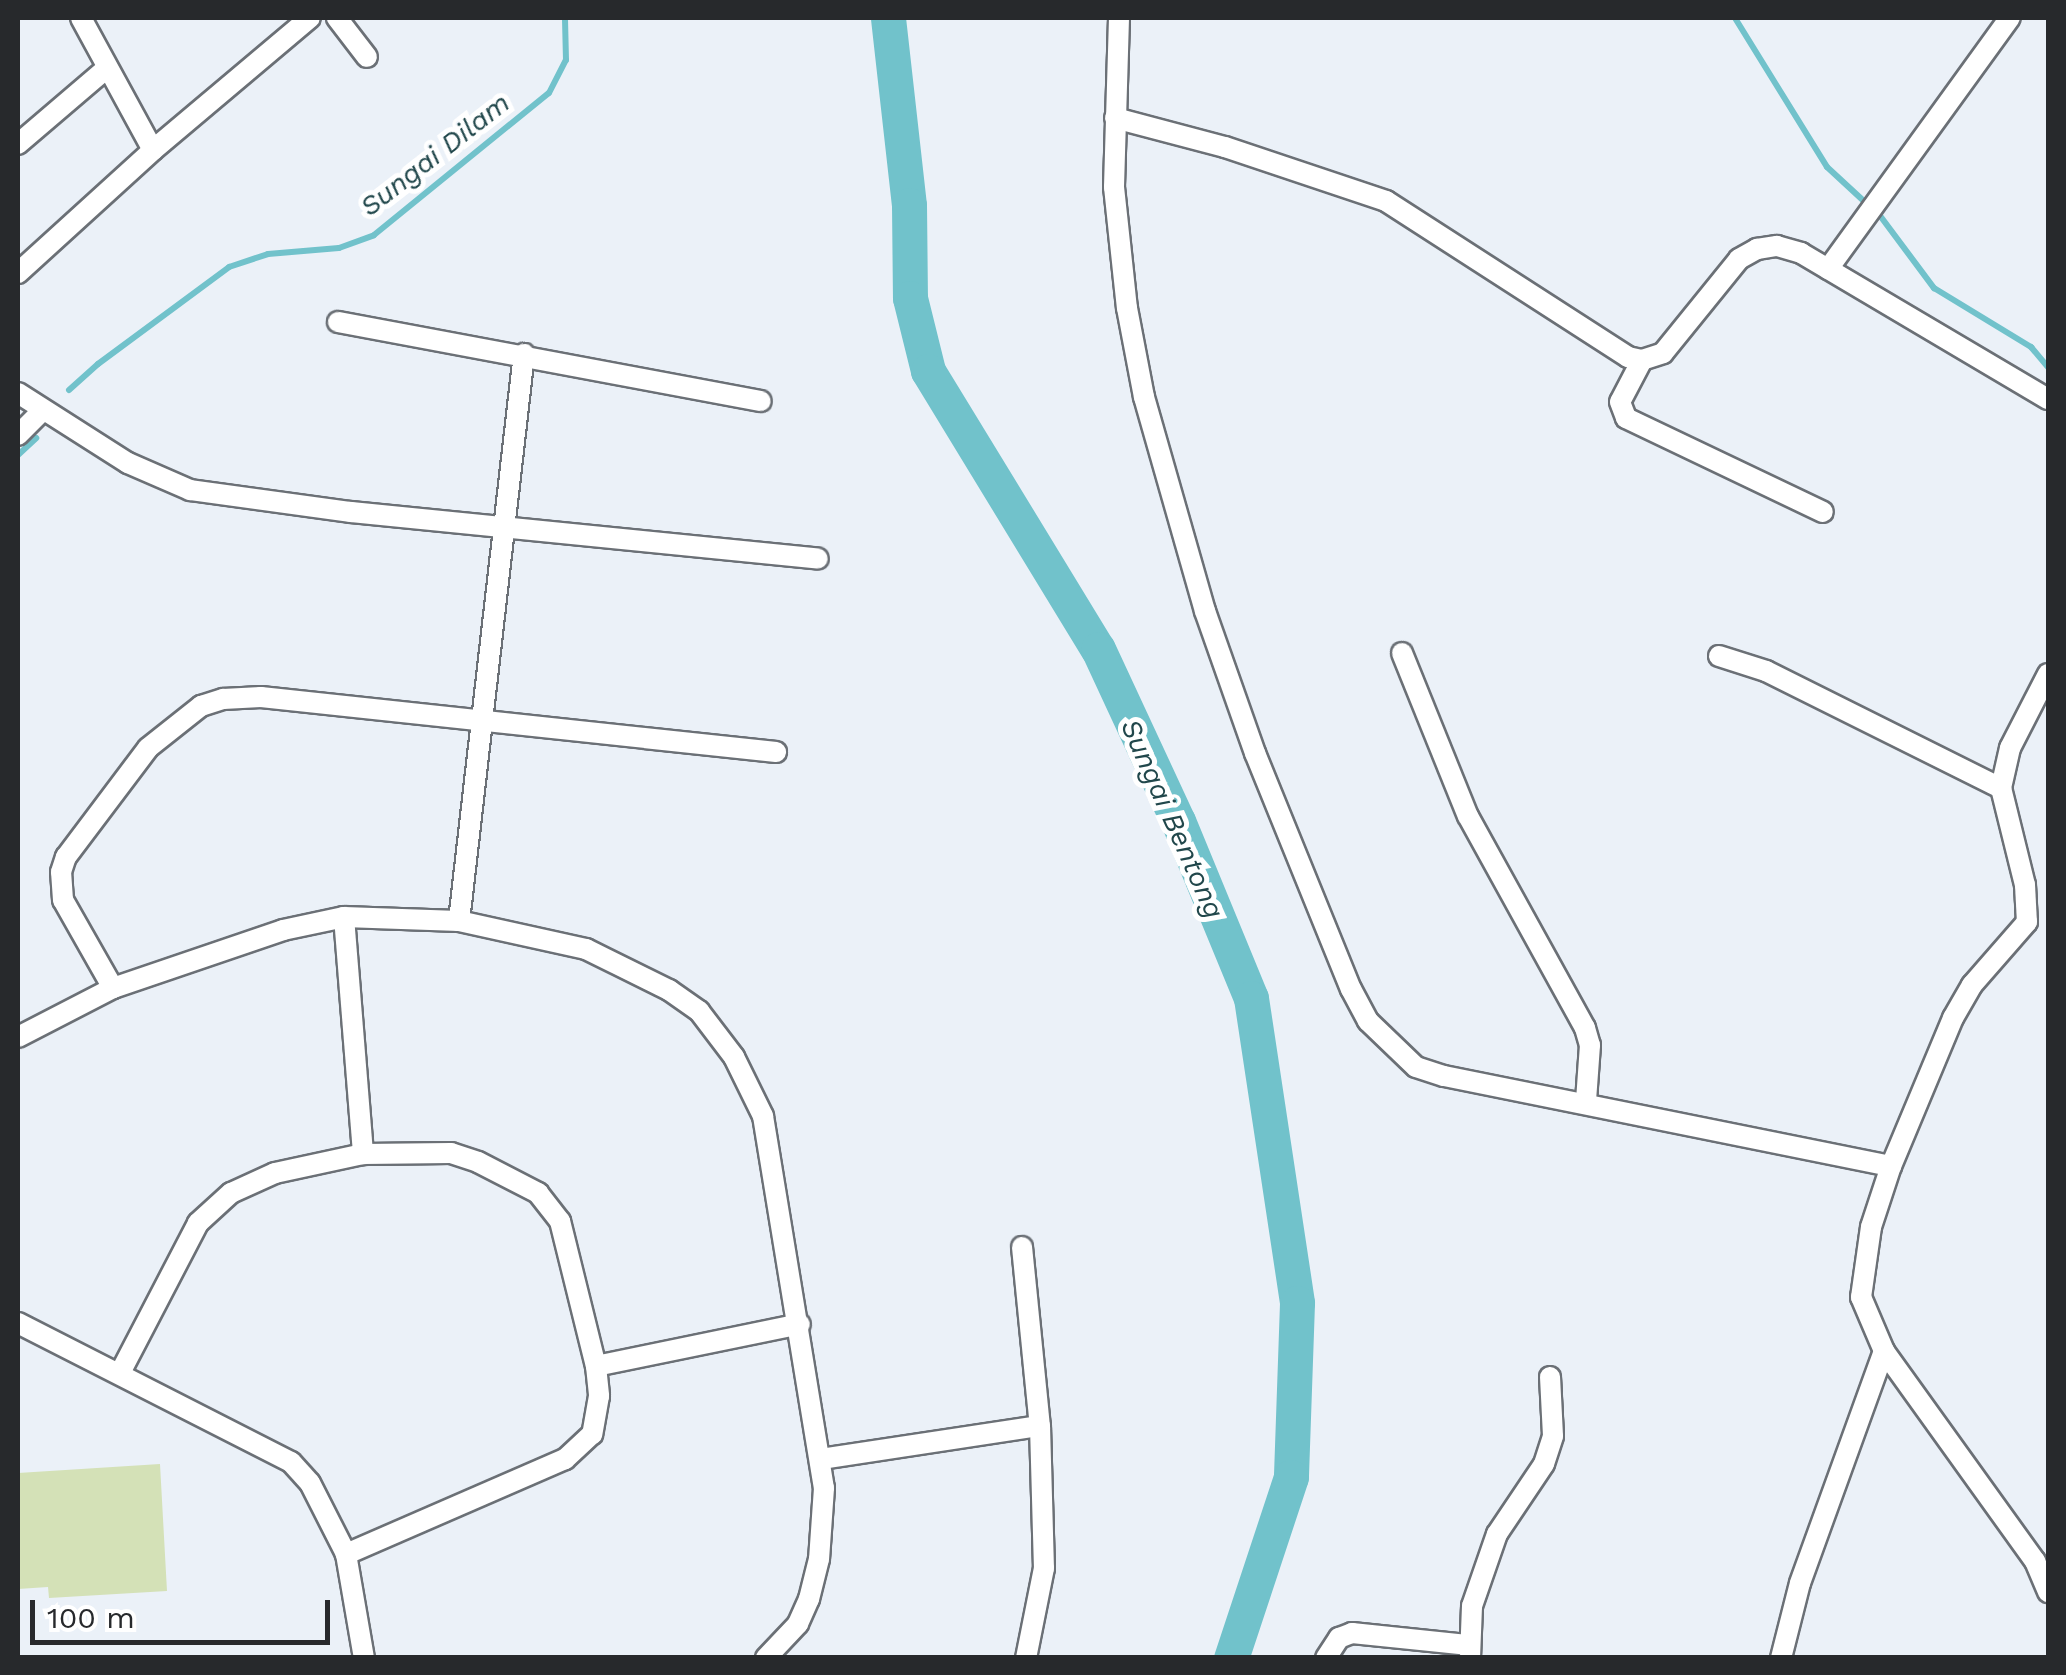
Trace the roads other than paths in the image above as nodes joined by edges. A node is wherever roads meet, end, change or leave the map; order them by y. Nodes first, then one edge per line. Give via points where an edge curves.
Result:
1 (81, 18) edge
2 (310, 18) edge
3 (336, 18) edge
4 (1118, 18) edge
5 (2010, 18) edge
6 (367, 57) dead end
7 (106, 68) junction
8 (1115, 118) junction
9 (18, 144) edge
10 (152, 150) junction
11 (1828, 269) junction
12 (18, 274) edge
13 (338, 322) dead end
14 (524, 354) junction
15 (1642, 360) junction
16 (18, 393) edge
17 (2048, 400) edge
18 (761, 401) dead end
19 (42, 410) junction
20 (18, 435) edge
21 (1823, 512) dead end
22 (504, 528) junction
23 (818, 559) dead end
24 (1402, 653) dead end
25 (1720, 656) dead end
26 (2048, 674) edge
27 (483, 718) junction
28 (776, 752) dead end
29 (2001, 788) junction
30 (344, 917) junction
31 (459, 920) junction
32 (2026, 922) junction
33 (2048, 927) edge
34 (113, 988) junction
35 (18, 1037) edge
36 (1586, 1102) junction
37 (363, 1154) junction
38 (1891, 1166) junction
39 (1022, 1248) dead end
40 (18, 1324) edge
41 (800, 1324) junction
42 (1884, 1350) junction
43 (596, 1366) junction
44 (120, 1373) junction
45 (1550, 1377) dead end
46 (1040, 1426) junction
47 (820, 1459) junction
48 (346, 1554) junction
49 (2042, 1554) edge
50 (2048, 1592) edge
51 (1470, 1651) edge
52 (364, 1658) edge
53 (766, 1658) edge
54 (1026, 1658) edge
55 (1326, 1658) edge
56 (1782, 1658) edge

1 - 7 street
2 - 10 street
3 - 6 street
4 - 8 street
5 - 11 street
7 - 9 street
7 - 10 street
8 - 15 street via 1386,201
8 - 36 street via 1126,308 1144,396 1205,611 1351,989 1384,1040 1416,1066
10 - 12 street
11 - 15 street via 1790,248 1748,252 1663,353
11 - 17 street
13 - 14 street
14 - 18 street
14 - 22 street
15 - 21 street via 1620,402 1626,418
16 - 19 street
19 - 20 street
19 - 22 street via 128,463 190,490
22 - 23 street
22 - 27 street
24 - 36 street via 1468,816 1585,1028
25 - 29 street via 1766,671
26 - 29 street via 2010,748
27 - 28 street
27 - 31 street
27 - 34 street via 242,697 180,718 128,773 61,872 64,900
29 - 32 street via 2025,884
30 - 31 street
30 - 34 street via 284,930
30 - 37 street
31 - 41 street via 586,950 670,990 698,1012 734,1057 763,1116
32 - 33 street
32 - 38 street via 1962,1000
34 - 35 street
36 - 38 street
37 - 43 street via 450,1153 538,1193 560,1221
37 - 44 street via 275,1174 212,1207
38 - 42 street via 1871,1227 1861,1298
39 - 46 street
40 - 44 street
41 - 43 street
41 - 47 street
42 - 49 street
42 - 56 street via 1800,1583
43 - 48 street via 597,1416 580,1449
44 - 48 street via 291,1462 310,1483
45 - 51 street via 1552,1436 1544,1464 1497,1534 1472,1606
46 - 47 street
46 - 54 street via 1044,1568
47 - 53 street via 823,1515 809,1599 798,1624
48 - 52 street
49 - 50 street
51 - 55 street via 1352,1633 1339,1638

